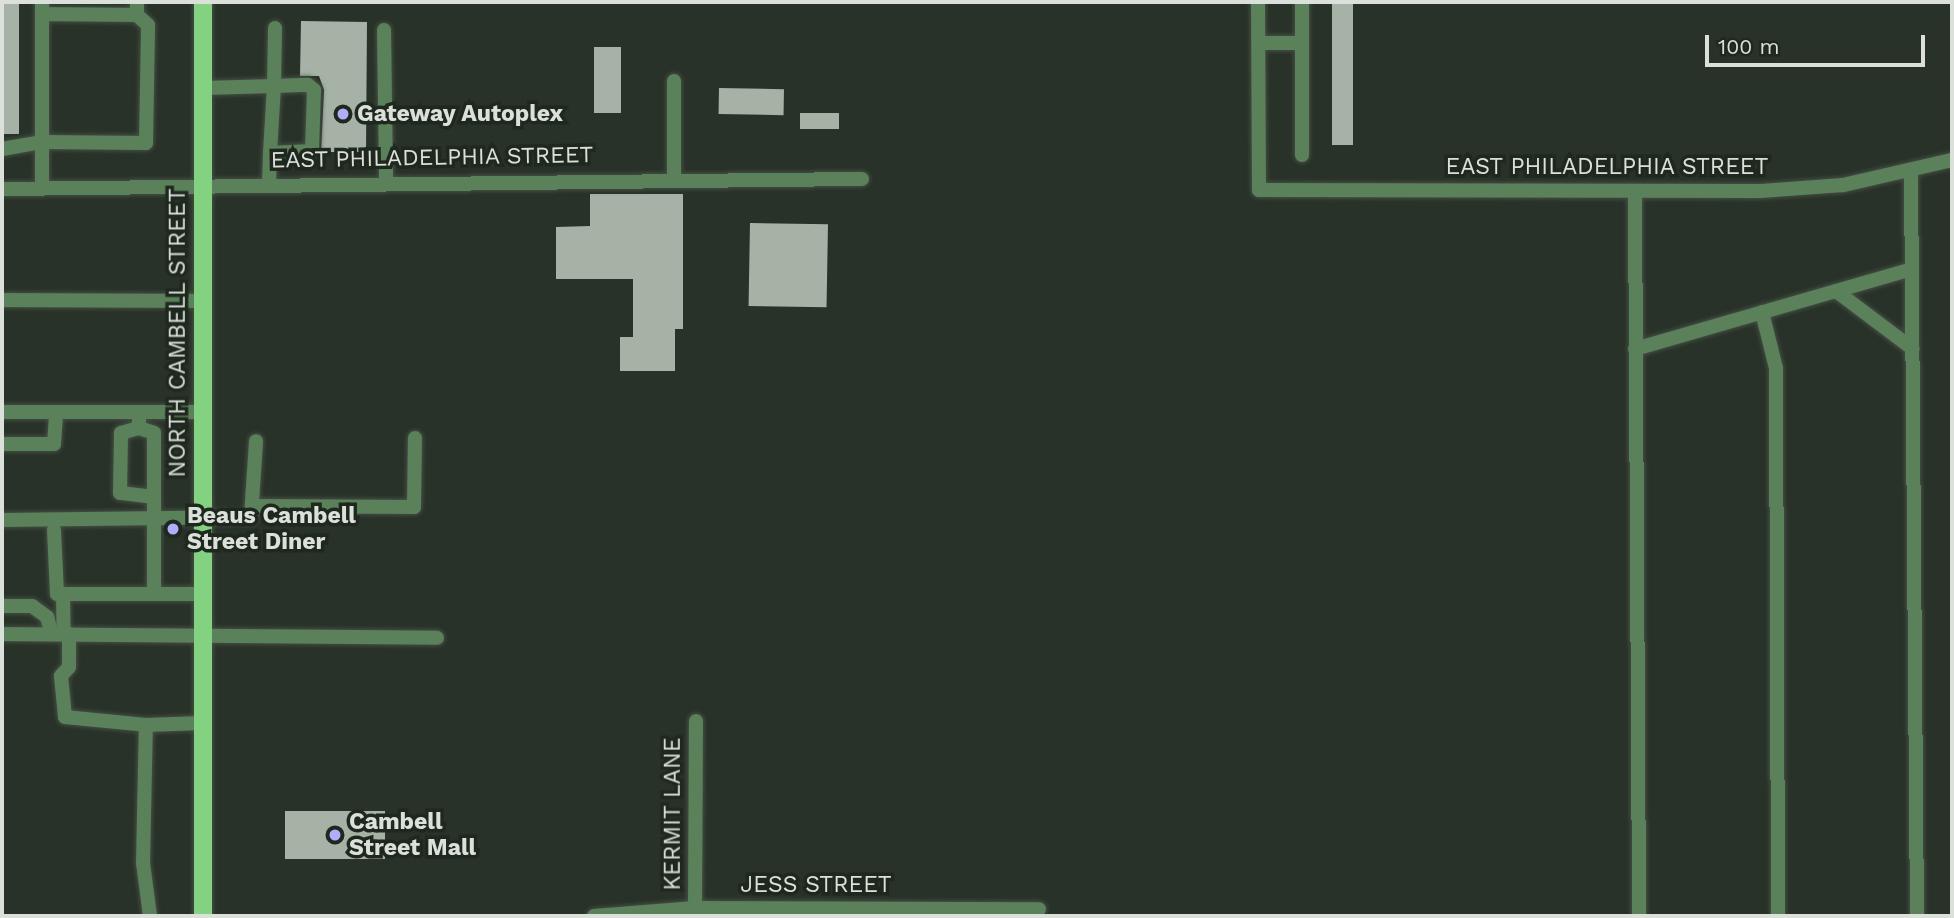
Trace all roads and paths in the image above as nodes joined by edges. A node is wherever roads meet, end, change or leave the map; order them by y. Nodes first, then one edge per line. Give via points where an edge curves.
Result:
1 (203, 2) edge
2 (1258, 2) edge
3 (1302, 2) edge
4 (42, 8) edge
5 (137, 8) edge
6 (275, 28) dead end
7 (384, 30) dead end
8 (1259, 43) junction
9 (1302, 43) junction
10 (674, 80) dead end
11 (274, 86) junction
12 (203, 88) junction
13 (42, 142) junction
14 (2, 149) edge
15 (270, 153) junction
16 (1302, 155) dead end
17 (1952, 160) edge
18 (1911, 172) junction
19 (674, 179) junction
20 (862, 179) dead end
21 (386, 181) junction
22 (270, 183) junction
23 (203, 186) junction
24 (2, 189) edge
25 (42, 189) junction
26 (1635, 192) junction
27 (1912, 269) junction
28 (1836, 291) junction
29 (2, 300) edge
30 (203, 301) junction
31 (1762, 312) junction
32 (1635, 349) junction
33 (1913, 349) junction
34 (2, 412) edge
35 (56, 412) junction
36 (139, 412) junction
37 (203, 412) junction
38 (139, 428) junction
39 (415, 438) dead end
40 (256, 441) dead end
41 (2, 444) edge
42 (154, 497) junction
43 (256, 506) junction
44 (155, 519) junction
45 (203, 519) junction
46 (2, 520) edge
47 (54, 530) dead end
48 (154, 594) junction
49 (203, 594) junction
50 (63, 595) junction
51 (2, 606) edge
52 (2, 634) edge
53 (62, 634) junction
54 (203, 635) junction
55 (437, 638) dead end
56 (696, 721) dead end
57 (202, 723) junction
58 (146, 724) junction
59 (695, 908) junction
60 (1039, 909) dead end
61 (150, 916) edge
62 (203, 916) edge
63 (594, 916) edge
64 (1639, 916) edge
65 (1778, 916) edge
66 (1917, 916) edge

1 - 12 main road, NORTH CAMBELL STREET
2 - 8 street
3 - 9 street
4 - 5 street
4 - 13 street
5 - 13 street via 148,25 146,143
6 - 11 street
7 - 21 street
8 - 9 street
8 - 26 street, EAST PHILADELPHIA STREET via 1259,190
9 - 16 street
10 - 19 street
11 - 12 street
11 - 15 street
11 - 15 street via 314,90 312,151
12 - 23 main road, NORTH CAMBELL STREET
13 - 14 street
13 - 25 street
15 - 22 street
17 - 18 street, EAST PHILADELPHIA STREET
18 - 26 street, EAST PHILADELPHIA STREET via 1810,188
18 - 27 street
19 - 20 street, EAST PHILADELPHIA STREET
19 - 21 street, EAST PHILADELPHIA STREET
21 - 22 street, EAST PHILADELPHIA STREET
22 - 23 street, EAST PHILADELPHIA STREET
23 - 25 street, EAST PHILADELPHIA STREET
23 - 30 main road, NORTH CAMBELL STREET
24 - 25 street, EAST PHILADELPHIA STREET
26 - 32 street
27 - 28 street
27 - 33 street
28 - 31 street
28 - 33 street
29 - 30 street
30 - 37 main road, NORTH CAMBELL STREET
31 - 32 street
31 - 65 street via 1776,368
32 - 64 street
33 - 66 street
34 - 35 street
35 - 36 street
35 - 41 street via 54,444
36 - 37 street
36 - 38 street
37 - 45 main road, NORTH CAMBELL STREET
38 - 42 street via 154,433
38 - 42 street via 121,433 120,493
39 - 43 street via 414,507
40 - 43 street
42 - 44 street
43 - 45 street via 247,519
44 - 45 street
44 - 46 street
44 - 48 street
45 - 49 main road, NORTH CAMBELL STREET
47 - 50 street via 54,589
48 - 49 street
48 - 50 street
49 - 54 main road, NORTH CAMBELL STREET
50 - 53 street
51 - 53 street via 32,606
52 - 53 street
53 - 54 street
53 - 58 street via 69,667 61,676 65,717
54 - 55 street
54 - 57 main road, NORTH CAMBELL STREET
56 - 59 street, KERMIT LANE
57 - 58 street
57 - 62 main road, NORTH CAMBELL STREET
58 - 61 street via 143,863
59 - 60 street, JESS STREET
59 - 63 street, JESS STREET

